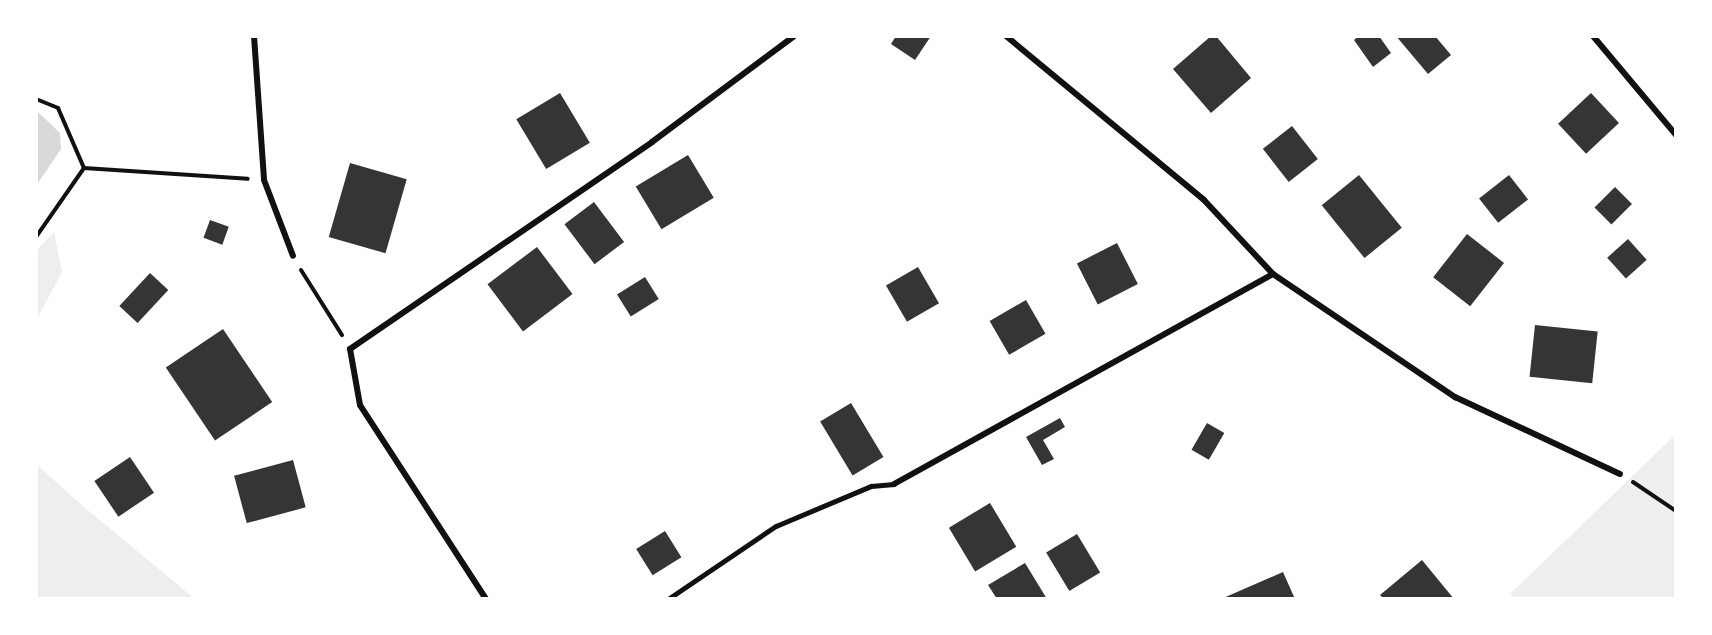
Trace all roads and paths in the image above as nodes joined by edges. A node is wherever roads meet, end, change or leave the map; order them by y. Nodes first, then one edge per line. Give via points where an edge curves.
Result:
1 (254, 36) edge
2 (794, 36) edge
3 (1006, 36) edge
4 (1593, 36) edge
5 (36, 99) edge
6 (1676, 135) edge
7 (84, 168) junction
8 (264, 180) junction
9 (36, 237) edge
10 (293, 256) joint
11 (1273, 274) junction
12 (350, 349) junction
13 (1620, 474) joint
14 (894, 484) joint
15 (1676, 511) edge
16 (486, 599) edge
17 (668, 599) edge

1 - 8 street
2 - 12 street via 652,142
3 - 11 street via 1204,200
4 - 6 street
5 - 7 path via 58,108
7 - 8 path
7 - 9 path
8 - 10 street
10 - 12 path
11 - 13 street via 1455,397
11 - 14 street
12 - 16 street via 360,405
13 - 15 path
14 - 17 lane via 871,486 776,526

